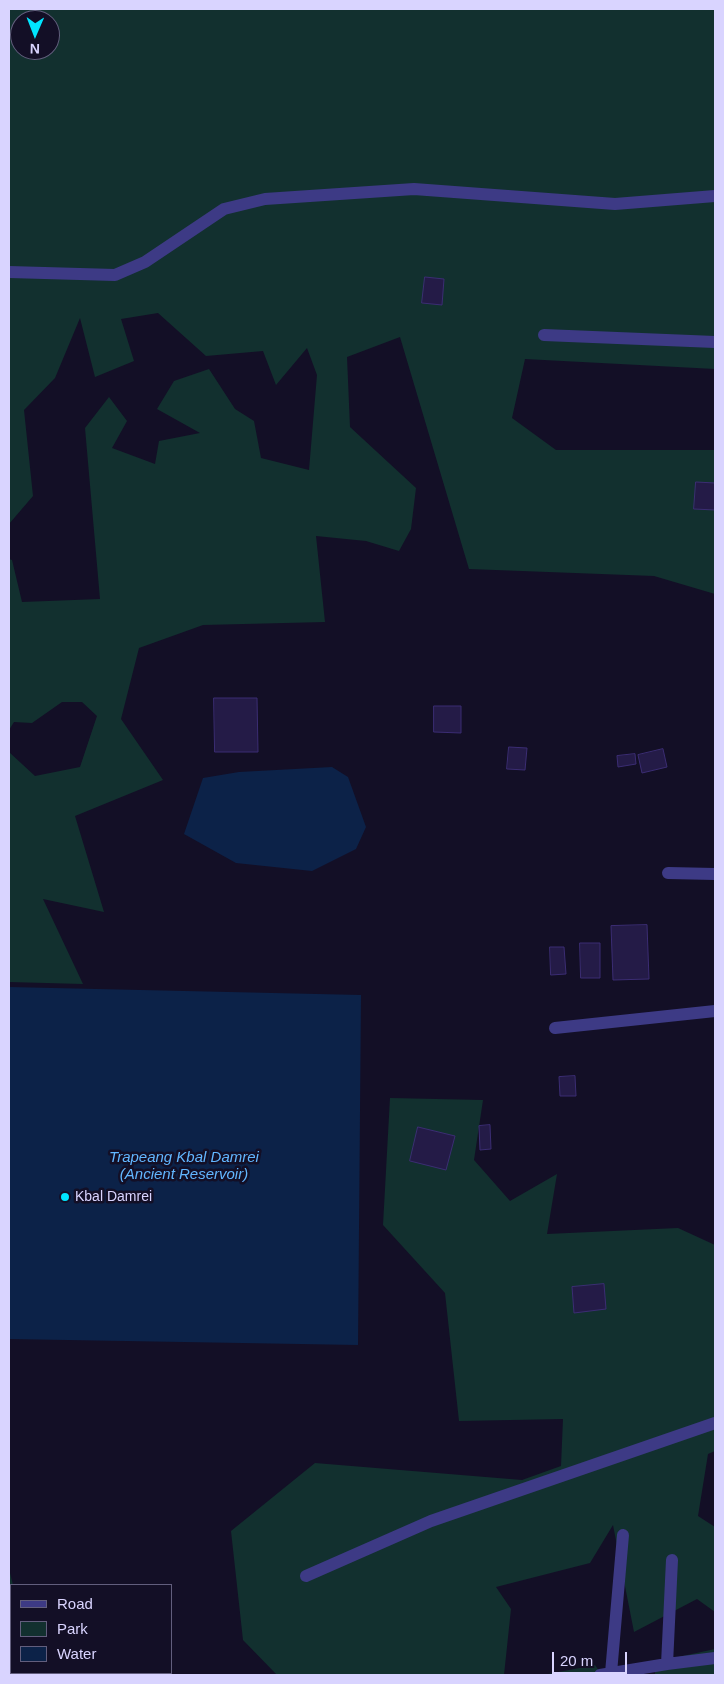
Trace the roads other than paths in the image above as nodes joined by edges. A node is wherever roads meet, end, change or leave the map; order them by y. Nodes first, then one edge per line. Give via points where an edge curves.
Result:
1 (715, 196) edge
2 (9, 272) edge
3 (544, 335) dead end
4 (715, 342) edge
5 (668, 873) dead end
6 (715, 874) edge
7 (715, 1011) edge
8 (555, 1028) dead end
9 (715, 1423) edge
10 (623, 1535) dead end
11 (672, 1560) dead end
12 (306, 1576) dead end
13 (715, 1658) edge
14 (667, 1664) junction
15 (605, 1674) edge

1 - 2 street via 615,204 414,189 265,199 224,209 145,262 116,274
3 - 4 street
5 - 6 street
7 - 8 street
9 - 12 street via 431,1521
10 - 15 street
11 - 14 street
13 - 14 street
14 - 15 street

